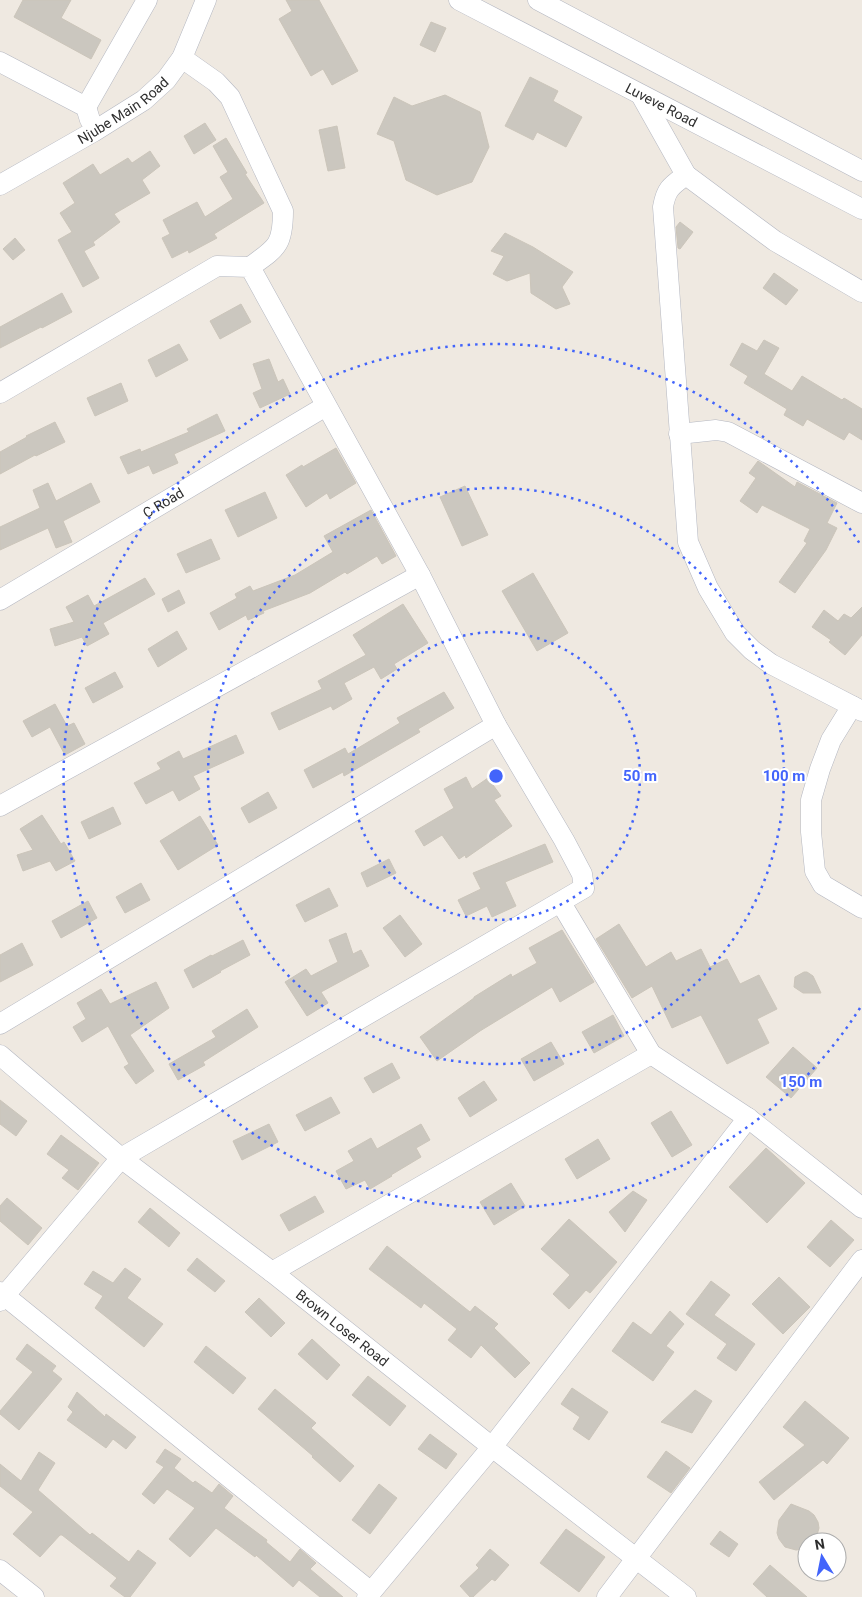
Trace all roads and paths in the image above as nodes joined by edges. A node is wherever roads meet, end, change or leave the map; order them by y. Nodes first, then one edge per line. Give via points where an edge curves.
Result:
1 (147, 0) edge
2 (206, 0) edge
3 (459, 0) edge
4 (538, 0) edge
5 (182, 58) junction
6 (0, 62) edge
7 (641, 95) junction
8 (86, 107) junction
9 (93, 132) junction
10 (862, 171) edge
11 (686, 176) junction
12 (0, 185) edge
13 (862, 209) edge
14 (250, 267) junction
15 (862, 292) edge
16 (0, 392) edge
17 (326, 406) junction
18 (679, 434) junction
19 (862, 503) edge
20 (420, 575) junction
21 (0, 600) edge
22 (857, 709) edge
23 (496, 725) junction
24 (0, 806) edge
25 (561, 903) junction
26 (862, 908) edge
27 (0, 1024) edge
28 (651, 1054) junction
29 (0, 1056) edge
30 (748, 1118) junction
31 (121, 1158) junction
32 (862, 1208) edge
33 (862, 1260) edge
34 (272, 1272) junction
35 (2, 1296) edge
36 (492, 1447) junction
37 (636, 1558) junction
38 (0, 1570) edge
39 (369, 1594) edge
40 (34, 1597) edge
41 (607, 1597) edge
42 (686, 1597) edge

1 - 8 street
2 - 5 street, Njube Main Road
3 - 7 street, Luveve Road
4 - 10 street
5 - 9 street, Njube Main Road via 166,80 144,100
5 - 14 street via 216,82 230,97 283,211 283,229 276,248
6 - 8 street
7 - 11 street
7 - 13 street, Luveve Road
8 - 9 street
9 - 12 street, Njube Main Road
11 - 15 street via 775,241
11 - 18 street via 670,187 663,207
14 - 16 street via 217,266
14 - 17 street
17 - 20 street
17 - 21 street, C Road
18 - 19 street via 728,432
18 - 22 street via 688,542 708,588 735,633 771,664
20 - 23 street
20 - 24 street
22 - 26 street via 831,740 820,769 811,800 811,832 815,871 823,885
23 - 25 street via 582,874 584,888
23 - 27 street
25 - 28 street
25 - 31 street
28 - 30 street
28 - 34 street
29 - 31 street, Brown Loser Road
30 - 32 street
30 - 36 street
31 - 34 street, Brown Loser Road
31 - 35 street
33 - 37 street
34 - 36 street, Brown Loser Road
35 - 39 street
36 - 37 street, Brown Loser Road
36 - 39 street
37 - 41 street
37 - 42 street, Brown Loser Road
38 - 40 street

